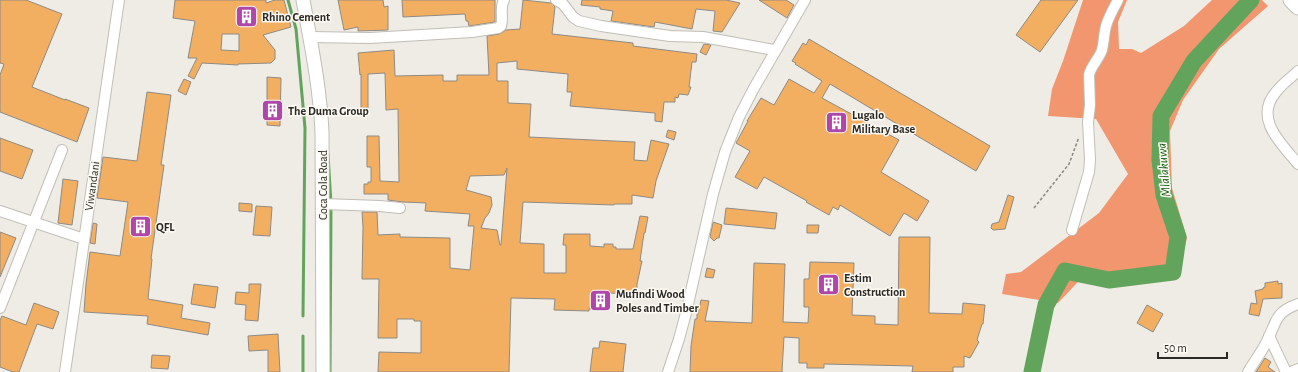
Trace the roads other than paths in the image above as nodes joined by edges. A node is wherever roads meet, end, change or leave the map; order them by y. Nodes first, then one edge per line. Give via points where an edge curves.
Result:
1 (119, 0) edge
2 (303, 0) edge
3 (504, 0) edge
4 (556, 0) edge
5 (1118, 0) edge
6 (1291, 0) edge
7 (802, 1) edge
8 (1298, 7) edge
9 (310, 37) junction
10 (774, 50) junction
11 (1298, 70) edge
12 (62, 150) dead end
13 (1298, 164) edge
14 (323, 204) junction
15 (400, 208) dead end
16 (0, 211) edge
17 (33, 222) junction
18 (1072, 230) dead end
19 (84, 239) junction
20 (1298, 304) edge
21 (0, 308) edge
22 (1269, 336) junction
23 (1298, 369) edge
24 (65, 372) edge
25 (323, 372) edge
26 (668, 372) edge
27 (1248, 372) edge
28 (1286, 372) edge
29 (1291, 372) edge

1 - 19 street, Viwandani
2 - 9 main road, Coca Cola Road
3 - 9 street via 502,23 498,28 370,38
4 - 10 street via 579,21 670,36 703,37
5 - 18 street via 1106,26 1102,50 1090,70 1089,172
6 - 8 highway
7 - 10 street
9 - 14 main road, Coca Cola Road via 321,106
10 - 26 street via 739,117 725,152 686,313
11 - 13 street via 1275,93 1267,114 1273,133
12 - 17 street
14 - 15 street
14 - 25 main road, Coca Cola Road
16 - 17 street
17 - 19 street
17 - 21 street
19 - 24 street, Viwandani
20 - 22 street via 1281,313
22 - 27 street
22 - 28 street
23 - 29 street

